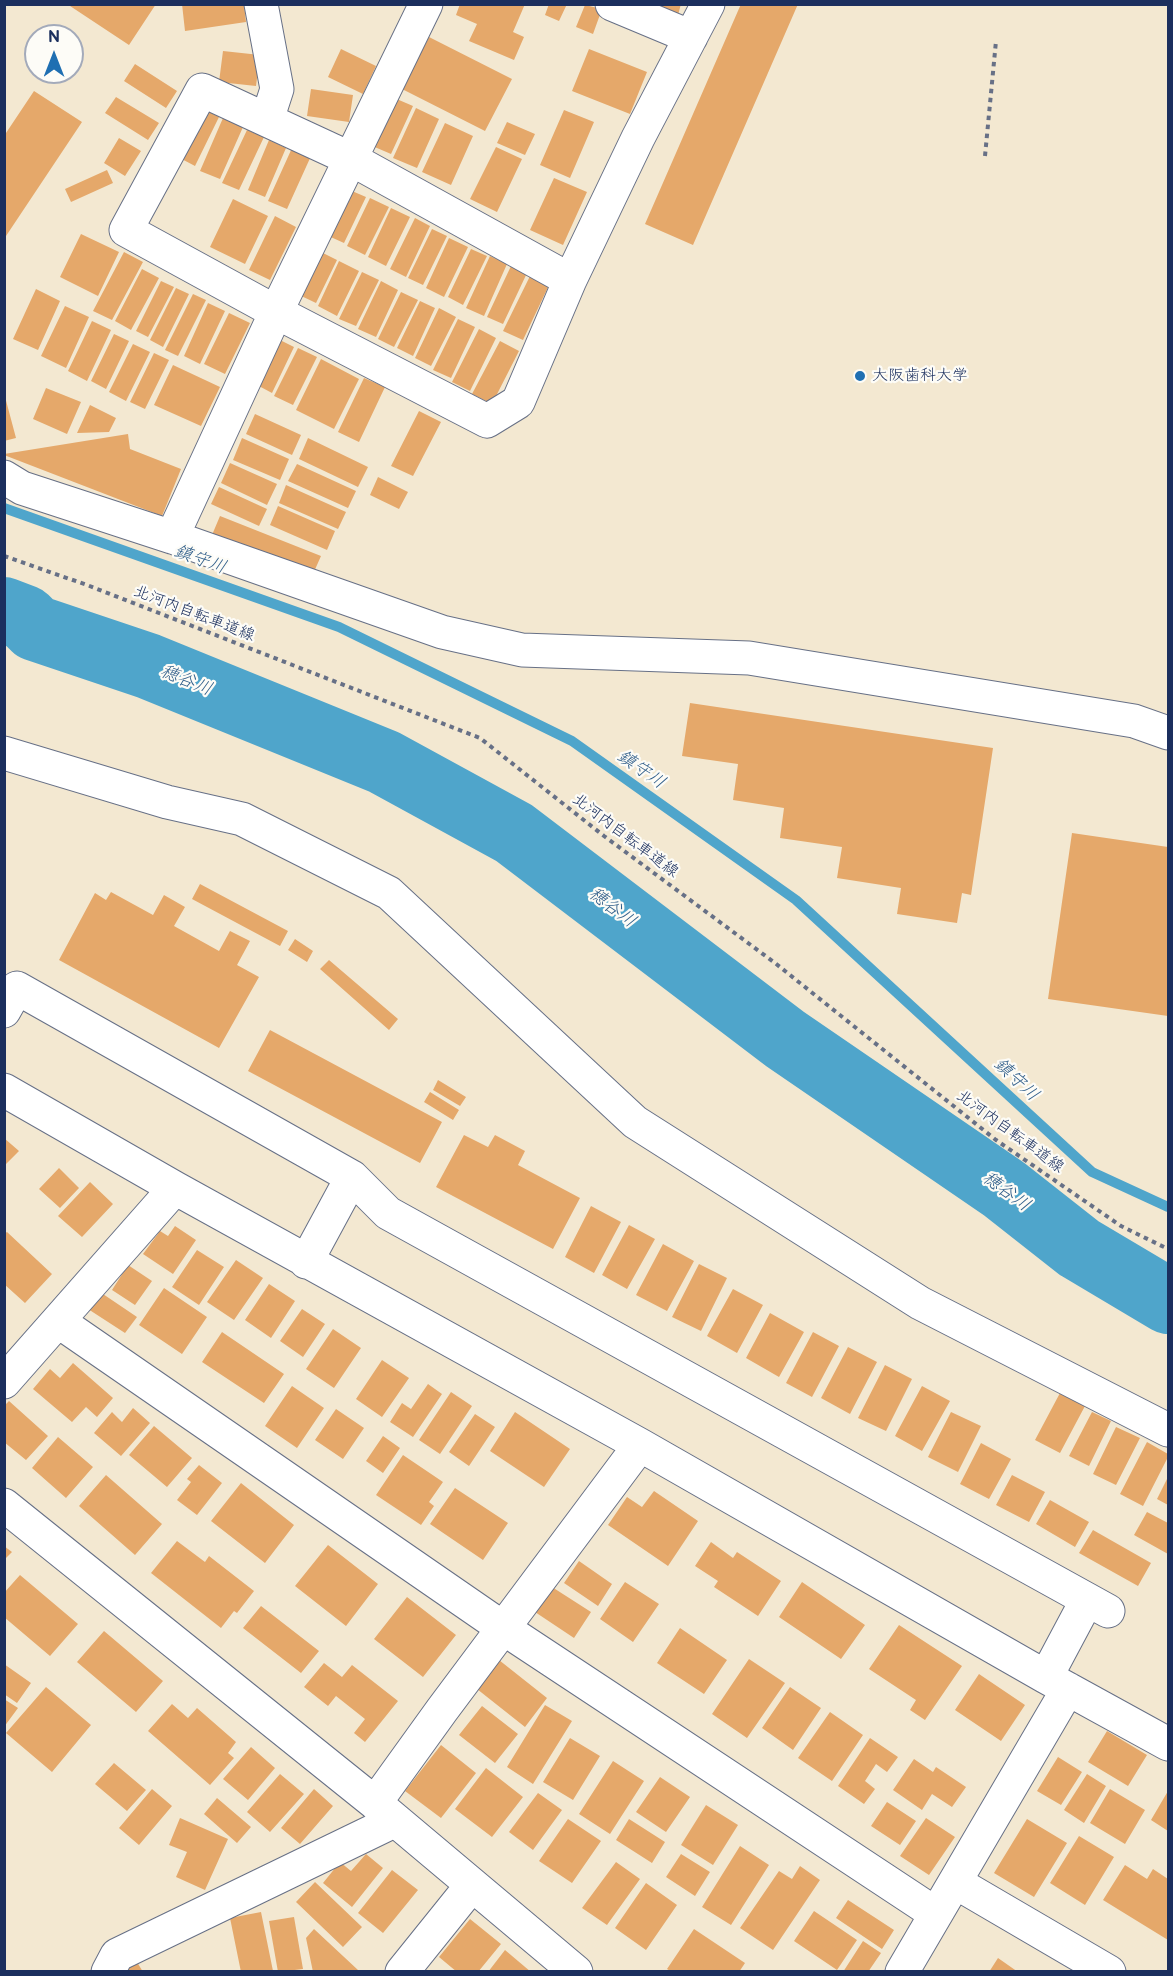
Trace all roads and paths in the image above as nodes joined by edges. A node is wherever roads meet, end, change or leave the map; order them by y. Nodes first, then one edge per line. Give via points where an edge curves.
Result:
1 (261, 4) edge
2 (426, 4) edge
3 (612, 4) edge
4 (708, 4) edge
5 (691, 37) junction
6 (996, 41) dead end
7 (267, 120) junction
8 (985, 156) dead end
9 (351, 159) junction
10 (570, 280) junction
11 (276, 312) junction
12 (4, 477) edge
13 (171, 537) junction
14 (4, 556) edge
15 (1168, 733) edge
16 (4, 753) edge
17 (4, 1011) edge
18 (4, 1090) edge
19 (352, 1177) junction
20 (174, 1188) junction
21 (1168, 1249) edge
22 (306, 1262) junction
23 (58, 1321) junction
24 (9, 1368) edge
25 (1168, 1430) edge
26 (640, 1445) junction
27 (4, 1505) edge
28 (503, 1628) junction
29 (1057, 1683) junction
30 (1168, 1744) edge
31 (385, 1812) junction
32 (955, 1882) junction
33 (472, 1885) junction
34 (936, 1914) junction
35 (108, 1971) edge
36 (402, 1971) edge
37 (576, 1971) edge
38 (902, 1971) edge
39 (1109, 1971) edge

1 - 7 street via 277,89
2 - 9 street
3 - 5 street
4 - 5 street
5 - 10 street
6 - 8 path
7 - 9 street
7 - 11 street via 202,90 126,230
9 - 10 street
9 - 11 street
10 - 11 street via 518,402 487,421
11 - 13 street
12 - 13 street via 22,488
13 - 15 street via 442,632 522,650 749,658 1134,722
14 - 21 path, 北河内自転車道線 via 480,738 775,963 996,1140 1120,1226
16 - 25 street via 166,802 242,819 389,893 636,1122 920,1303
17 - 19 street via 17,988
18 - 20 street
19 - 22 street
19 - 29 street via 388,1212 1098,1605
20 - 22 street
20 - 23 street
22 - 26 street
23 - 24 street
23 - 28 street
26 - 28 street
26 - 29 street
27 - 31 street
28 - 31 street
28 - 34 street
29 - 30 street
29 - 32 street
31 - 33 street
31 - 35 street via 117,1955
32 - 34 street
32 - 39 street
33 - 36 street
33 - 37 street
34 - 38 street

